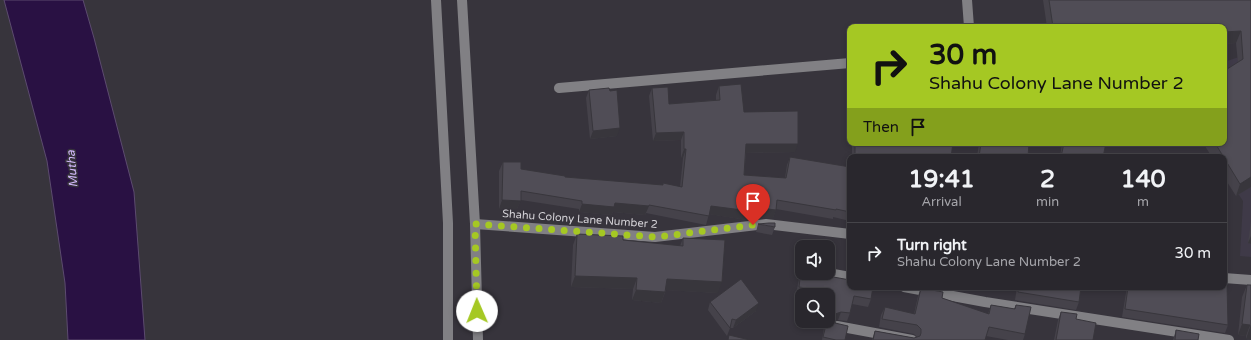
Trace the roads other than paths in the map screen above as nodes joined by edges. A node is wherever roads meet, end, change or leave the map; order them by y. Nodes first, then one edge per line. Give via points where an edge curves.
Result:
1 (436, 0) edge
2 (462, 0) edge
3 (967, 0) edge
4 (969, 24) edge
5 (847, 63) edge
6 (559, 88) dead end
7 (475, 224) junction
8 (847, 234) edge
9 (835, 274) edge
10 (847, 276) edge
11 (1227, 278) edge
12 (1251, 280) edge
13 (920, 290) edge
14 (837, 326) edge
15 (448, 340) edge
16 (478, 340) edge
17 (912, 340) edge
18 (1229, 340) edge

1 - 15 street via 448,223
2 - 7 street
3 - 4 street
5 - 6 street
7 - 8 street, Shahu Colony Lane Number 2 via 656,237 766,224
7 - 16 street
9 - 10 street
11 - 12 street
13 - 18 street
14 - 17 street

